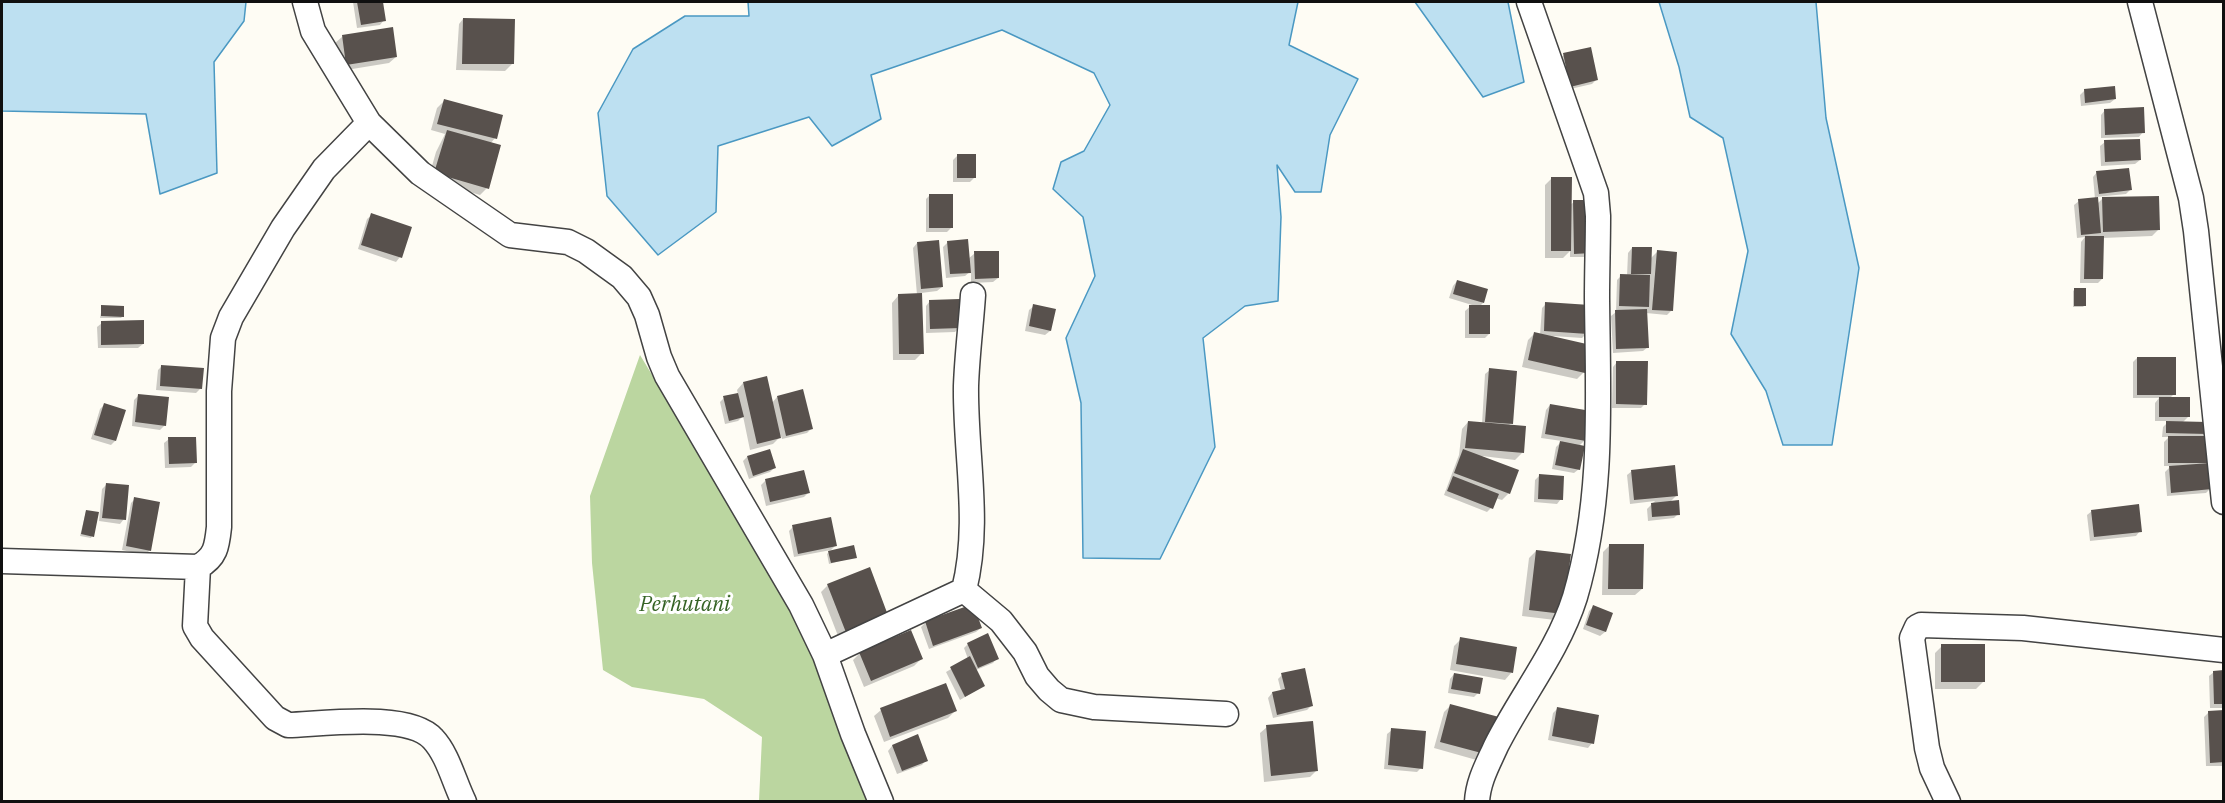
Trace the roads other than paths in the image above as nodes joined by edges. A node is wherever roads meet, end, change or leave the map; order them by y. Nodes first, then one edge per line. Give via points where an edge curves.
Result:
1 (305, 2) edge
2 (1529, 2) edge
3 (2140, 2) edge
4 (369, 123) junction
5 (973, 295) dead end
6 (2222, 476) edge
7 (2223, 502) edge
8 (2, 561) edge
9 (198, 567) junction
10 (964, 590) junction
11 (2223, 650) edge
12 (825, 656) junction
13 (1226, 714) dead end
14 (464, 801) edge
15 (881, 801) edge
16 (1477, 801) edge
17 (1948, 801) edge

1 - 4 street via 313,31
2 - 16 street via 1596,193 1596,494 1574,600 1554,647 1510,719 1482,776
3 - 6 street via 2191,198
4 - 9 street via 324,169 283,228 226,327 219,391 217,549 209,561
4 - 12 street via 420,173 510,235 568,242 586,250 622,277 639,297 667,376 801,605
5 - 10 street via 966,387 973,529
6 - 7 street
8 - 9 street
9 - 14 street via 195,626 275,718 288,725 384,721 421,728 440,747
10 - 12 street
10 - 13 street via 1001,621 1025,652 1037,676 1061,700 1094,707
11 - 17 street via 2023,628 1917,627 1912,638 1927,748
12 - 15 street

